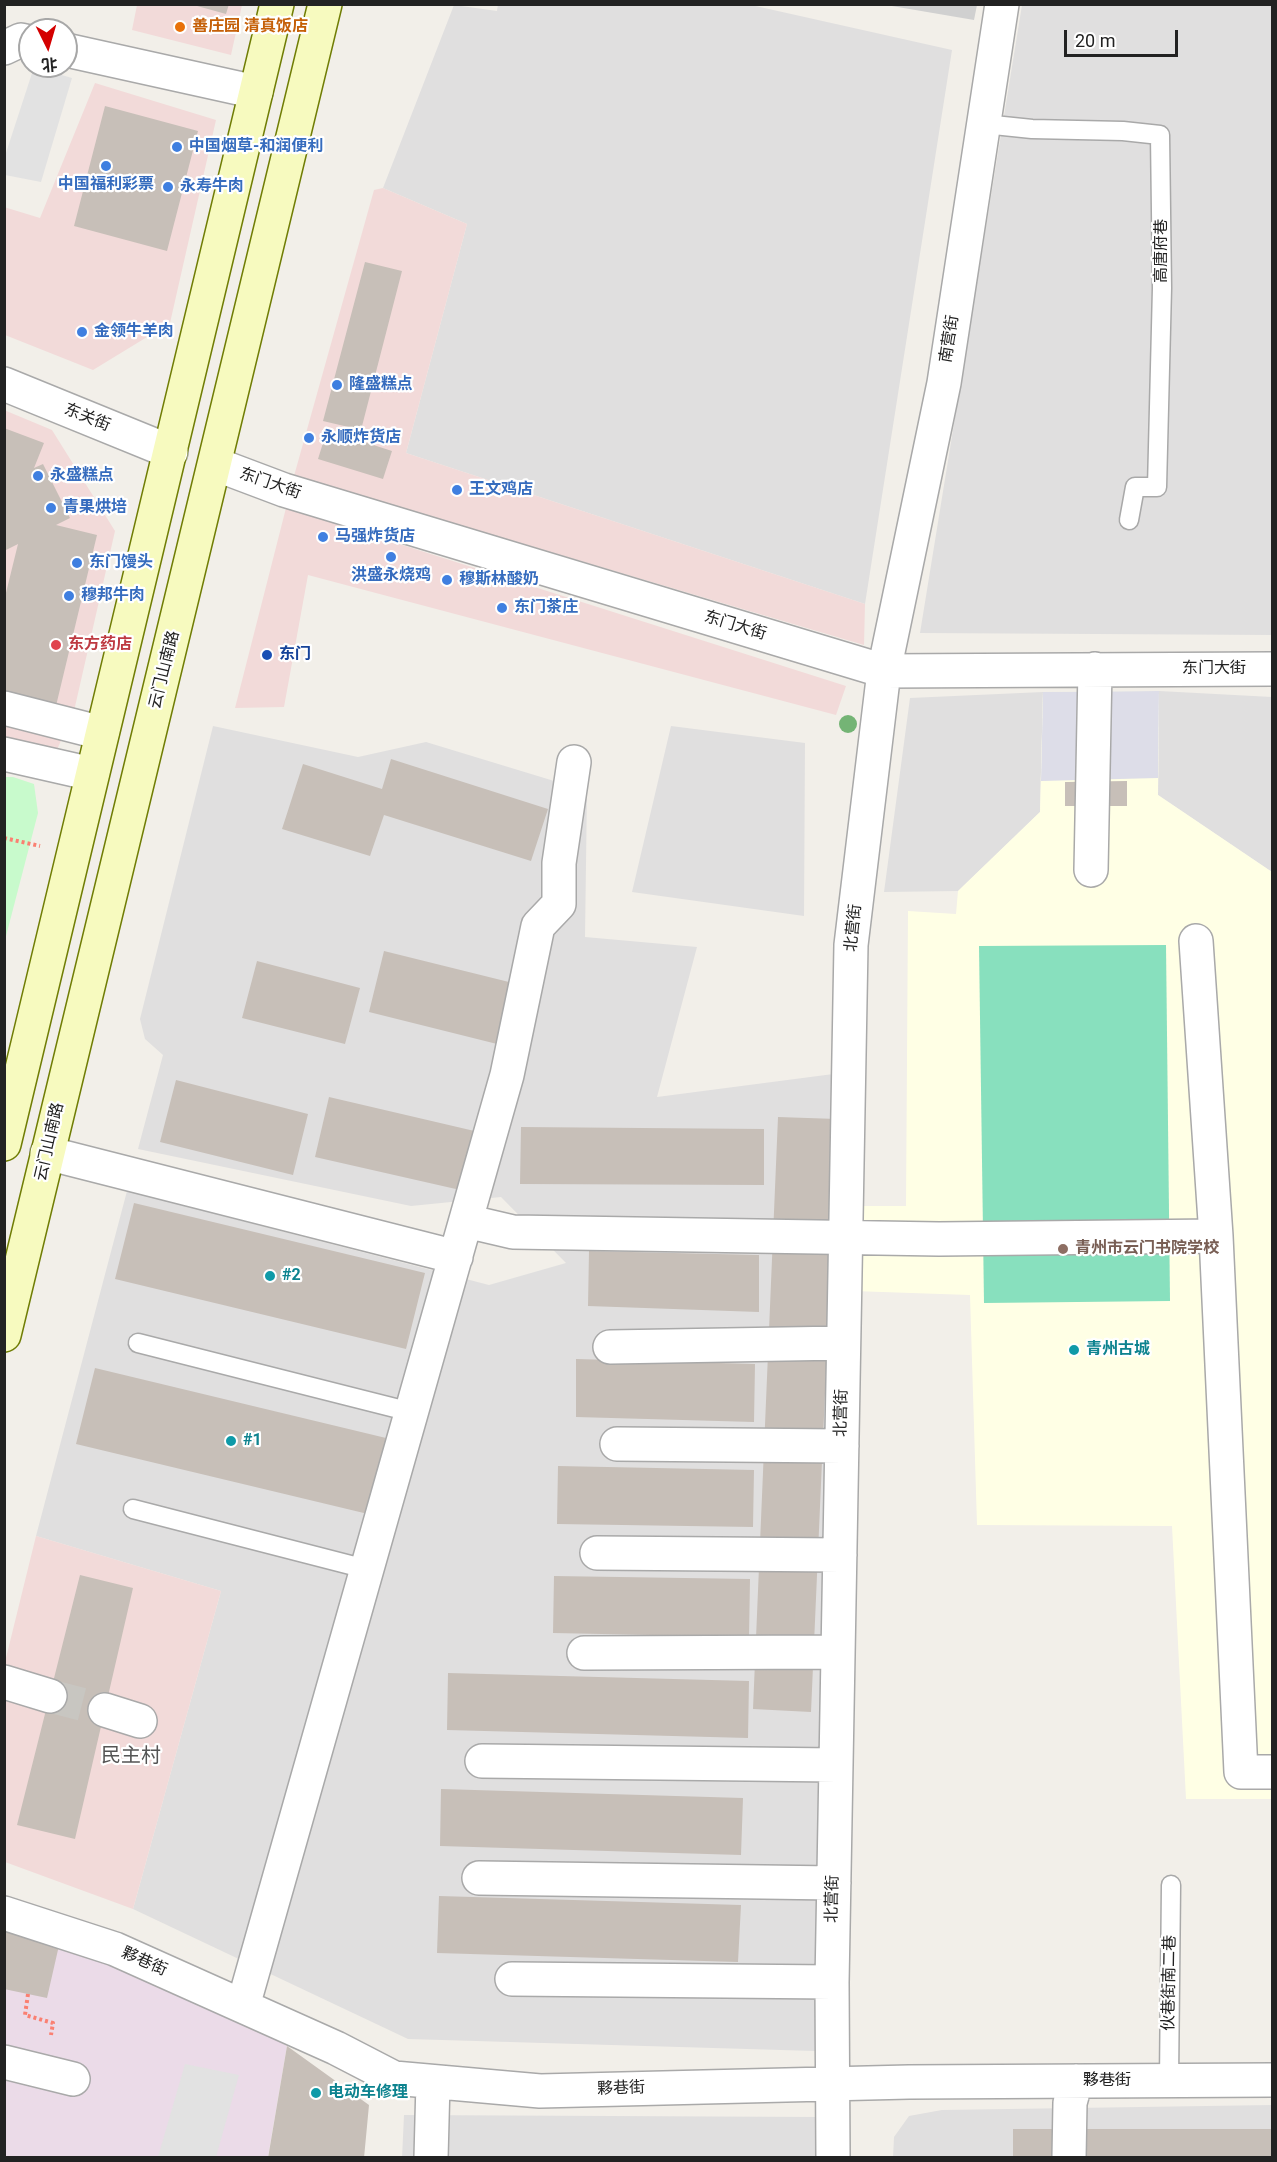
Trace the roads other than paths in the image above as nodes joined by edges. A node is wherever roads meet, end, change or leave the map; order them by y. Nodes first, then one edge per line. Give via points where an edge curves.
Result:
1 (277, 4) edge
2 (325, 4) edge
3 (1002, 4) edge
4 (18, 41) edge
5 (4, 48) edge
6 (78, 53) edge
7 (256, 92) junction
8 (984, 124) junction
9 (4, 384) edge
10 (171, 452) junction
11 (215, 464) junction
12 (1129, 520) dead end
13 (1095, 669) junction
14 (1272, 669) edge
15 (884, 671) junction
16 (4, 708) edge
17 (102, 734) junction
18 (4, 754) edge
19 (573, 762) dead end
20 (92, 774) junction
21 (1091, 870) dead end
22 (1196, 941) dead end
23 (4, 1144) edge
24 (47, 1153) junction
25 (466, 1221) junction
26 (1216, 1236) junction
27 (845, 1238) junction
28 (456, 1257) junction
29 (4, 1335) edge
30 (138, 1343) dead end
31 (843, 1343) junction
32 (610, 1347) dead end
33 (411, 1412) junction
34 (617, 1444) dead end
35 (842, 1446) junction
36 (134, 1509) dead end
37 (597, 1553) dead end
38 (840, 1555) junction
39 (366, 1569) junction
40 (838, 1652) junction
41 (584, 1653) dead end
42 (4, 1682) edge
43 (50, 1696) tunnel mouth
44 (105, 1710) tunnel mouth
45 (140, 1721) dead end
46 (482, 1761) dead end
47 (836, 1765) junction
48 (1272, 1772) edge
49 (479, 1878) dead end
50 (834, 1882) junction
51 (1170, 1885) dead end
52 (4, 1913) edge
53 (512, 1979) dead end
54 (832, 1982) junction
55 (243, 2006) junction
56 (4, 2062) edge
57 (58, 2075) road end
58 (1169, 2080) junction
59 (1272, 2080) edge
60 (1076, 2081) junction
61 (433, 2082) junction
62 (830, 2083) junction
63 (431, 2157) edge
64 (833, 2157) edge
65 (1069, 2157) edge

1 - 7 main road
2 - 11 main road, 云门山南路
3 - 8 street, 南营街
4 - 5 street
6 - 7 street
7 - 10 main road
8 - 12 lane, 高唐府巷 via 1160,135 1158,487 1135,487
8 - 15 street, 南营街 via 944,383
9 - 10 street, 东关街
10 - 17 main road
11 - 15 street, 东门大街 via 284,490
11 - 24 main road, 云门山南路
13 - 14 street, 东门大街
13 - 15 street, 东门大街
13 - 21 street
15 - 27 street, 北营街 via 851,945
16 - 17 street
17 - 20 main road
18 - 20 street
19 - 25 street via 559,863 559,904 538,926 507,1075
20 - 23 main road
22 - 26 street
24 - 28 street
24 - 29 main road, 云门山南路
25 - 27 street via 513,1232
25 - 28 street
26 - 27 street
26 - 48 street via 1241,1772
27 - 31 street, 北营街
28 - 33 street
30 - 33 lane
31 - 32 street
31 - 35 street, 北营街
33 - 39 street
34 - 35 street
35 - 38 street, 北营街
36 - 39 lane
37 - 38 street
38 - 40 street, 北营街
39 - 55 street
40 - 41 street
40 - 47 street, 北营街
42 - 43 street
44 - 45 street
46 - 47 street
47 - 50 street, 北营街
49 - 50 street
50 - 54 street, 北营街
51 - 58 lane, 伙巷街南二巷
52 - 55 street, 夥巷街 via 115,1949
53 - 54 street
54 - 62 street, 北营街
55 - 61 street, 夥巷街 via 394,2078
56 - 57 street
58 - 59 street, 夥巷街
58 - 60 street, 夥巷街
60 - 62 street, 夥巷街
60 - 65 street via 1070,2103
61 - 62 street, 夥巷街 via 540,2091
61 - 63 street
62 - 64 street, 北营街

